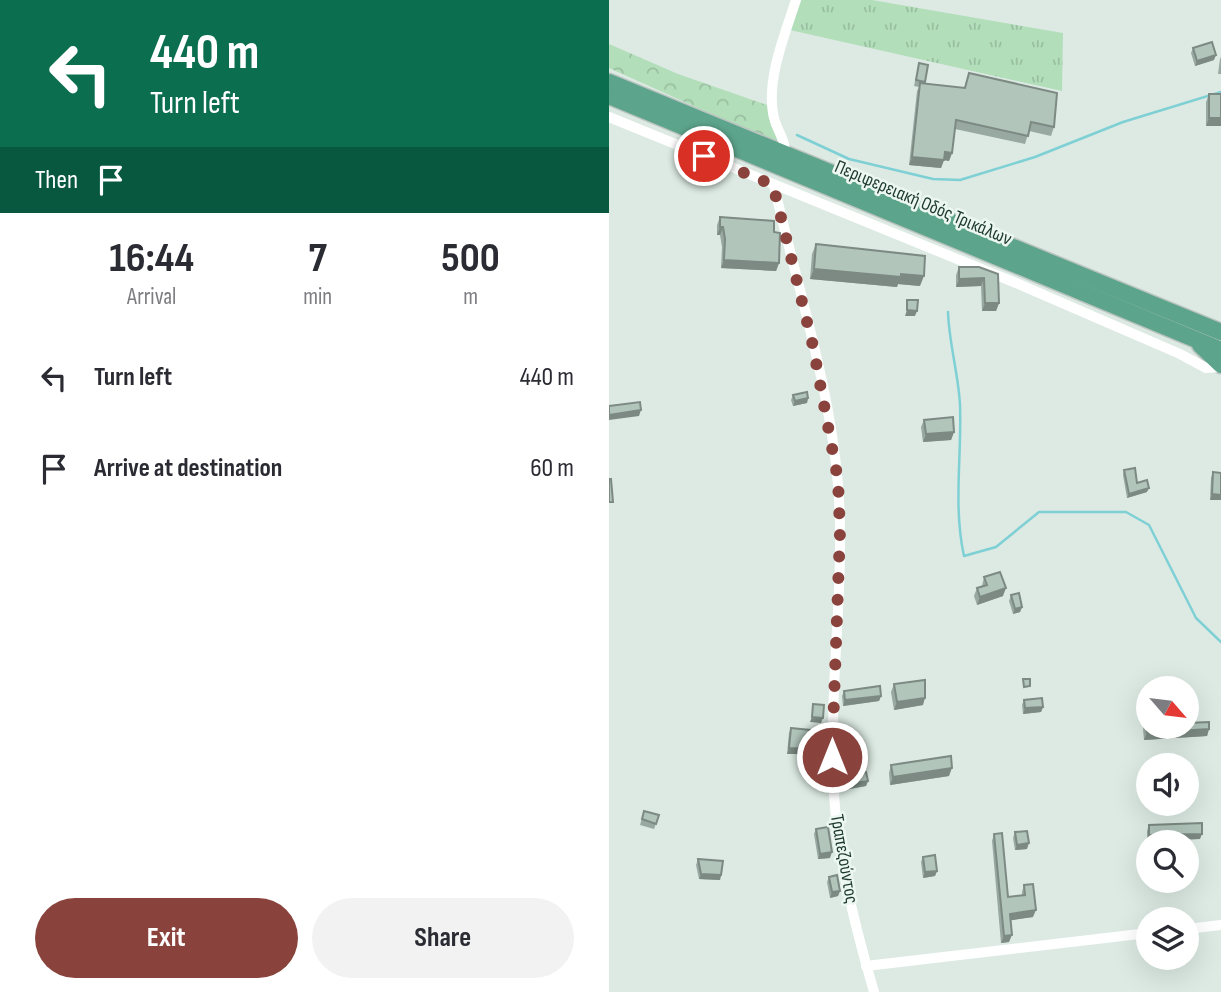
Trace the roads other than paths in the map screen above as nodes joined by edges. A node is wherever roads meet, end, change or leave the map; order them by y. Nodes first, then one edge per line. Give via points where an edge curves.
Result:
1 (796, 0) edge
2 (609, 82) edge
3 (609, 96) edge
4 (609, 117) edge
5 (785, 155) junction
6 (773, 185) junction
7 (1221, 332) edge
8 (1193, 339) junction
9 (1221, 350) edge
10 (1221, 366) edge
11 (1221, 925) edge
12 (1199, 928) edge
13 (1136, 934) edge
14 (866, 966) junction
15 (874, 992) edge

1 - 5 street via 779,55 772,99
2 - 5 main road, Περιφερειακή Οδός Τρικάλων
3 - 8 main road, Περιφερειακή Οδός Τρικάλων
4 - 6 street
5 - 7 main road, Περιφερειακή Οδός Τρικάλων
6 - 10 street via 1016,283 1206,368
6 - 14 street, Τραπεζούντος via 813,346 838,480 833,786 846,886
8 - 9 main road, Περιφερειακή Οδός Τρικάλων
8 - 10 main road
11 - 12 street
13 - 14 street
14 - 15 street, Τραπεζούντος

